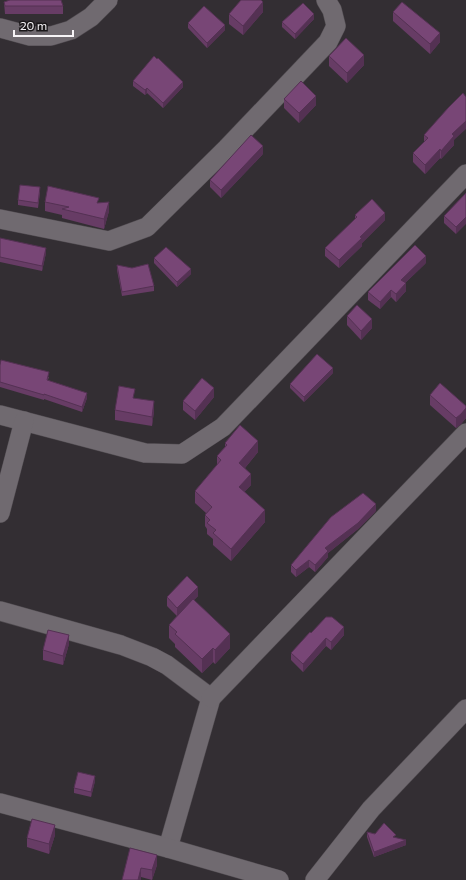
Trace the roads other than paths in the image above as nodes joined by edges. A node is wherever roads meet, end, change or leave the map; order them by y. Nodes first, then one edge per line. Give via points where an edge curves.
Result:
1 (108, 0) edge
2 (326, 0) edge
3 (0, 28) edge
4 (466, 174) edge
5 (0, 219) edge
6 (0, 415) edge
7 (24, 421) junction
8 (466, 433) edge
9 (0, 513) edge
10 (0, 611) edge
11 (211, 698) junction
12 (466, 709) edge
13 (0, 803) edge
14 (168, 848) junction
15 (279, 880) edge
16 (315, 880) edge

1 - 3 street via 91,17 71,30 52,36 30,36
2 - 5 street via 332,10 336,26 328,42 147,227 110,241
4 - 7 street via 223,426 182,454 145,453
6 - 7 street
7 - 9 street
8 - 11 street
10 - 11 street via 121,645 152,657 168,665
11 - 14 street
12 - 16 street via 371,809
13 - 14 street
14 - 15 street

